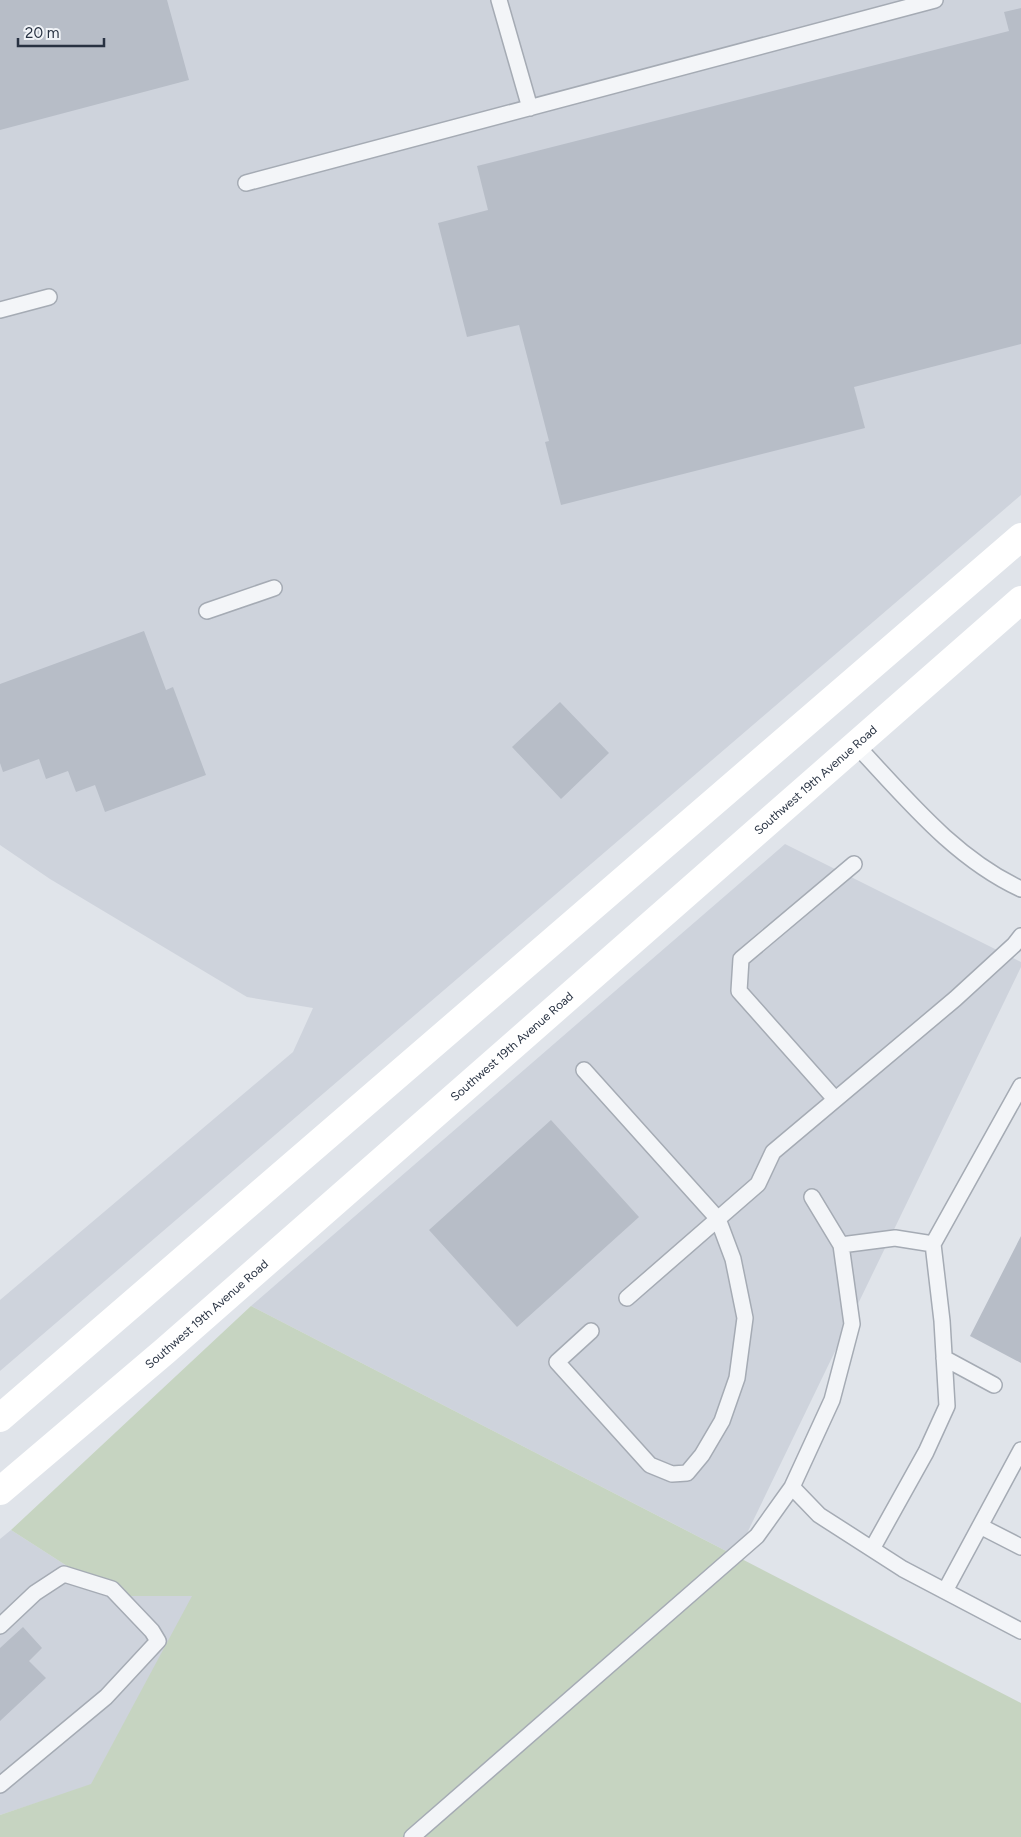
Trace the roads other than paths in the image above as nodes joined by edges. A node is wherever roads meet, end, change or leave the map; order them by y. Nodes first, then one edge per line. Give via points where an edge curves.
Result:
1 (499, 0) edge
2 (935, 0) edge
3 (530, 108) junction
4 (246, 183) dead end
5 (49, 297) dead end
6 (0, 310) edge
7 (1021, 537) edge
8 (274, 588) dead end
9 (1021, 600) edge
10 (207, 611) dead end
11 (856, 746) junction
12 (854, 864) dead end
13 (1021, 888) edge
14 (1021, 936) edge
15 (584, 1070) dead end
16 (1021, 1086) edge
17 (835, 1099) junction
18 (812, 1197) dead end
19 (718, 1219) junction
20 (933, 1244) junction
21 (841, 1245) junction
22 (627, 1298) dead end
23 (592, 1331) dead end
24 (944, 1358) junction
25 (994, 1385) dead end
26 (0, 1418) edge
27 (1021, 1450) edge
28 (792, 1487) junction
29 (0, 1491) edge
30 (980, 1526) junction
31 (1021, 1547) edge
32 (872, 1549) junction
33 (945, 1591) junction
34 (0, 1626) edge
35 (1021, 1631) edge
36 (0, 1785) edge
37 (412, 1837) edge

1 - 3 lane
2 - 3 lane
3 - 4 lane
5 - 6 lane
7 - 26 main road
8 - 10 lane
9 - 11 main road, Southwest 19th Avenue Road
11 - 13 lane via 959,850 1001,879
11 - 29 main road, Southwest 19th Avenue Road via 180,1338
12 - 17 lane via 741,959 739,991
14 - 17 lane via 955,999
15 - 19 lane
16 - 20 lane
17 - 19 lane via 773,1152 758,1184
18 - 21 lane
19 - 22 lane
19 - 23 lane via 733,1259 745,1318 738,1378 722,1422 687,1473 672,1474 650,1465 557,1362
20 - 21 lane via 895,1238
20 - 24 lane
21 - 28 lane via 852,1324 832,1400
24 - 25 lane
24 - 32 lane via 947,1406 926,1452
27 - 30 lane
28 - 32 lane via 819,1515
28 - 37 lane via 757,1536
30 - 31 lane
30 - 33 lane
32 - 33 lane
33 - 35 lane
34 - 36 lane via 35,1593 64,1574 112,1589 158,1641 106,1697

